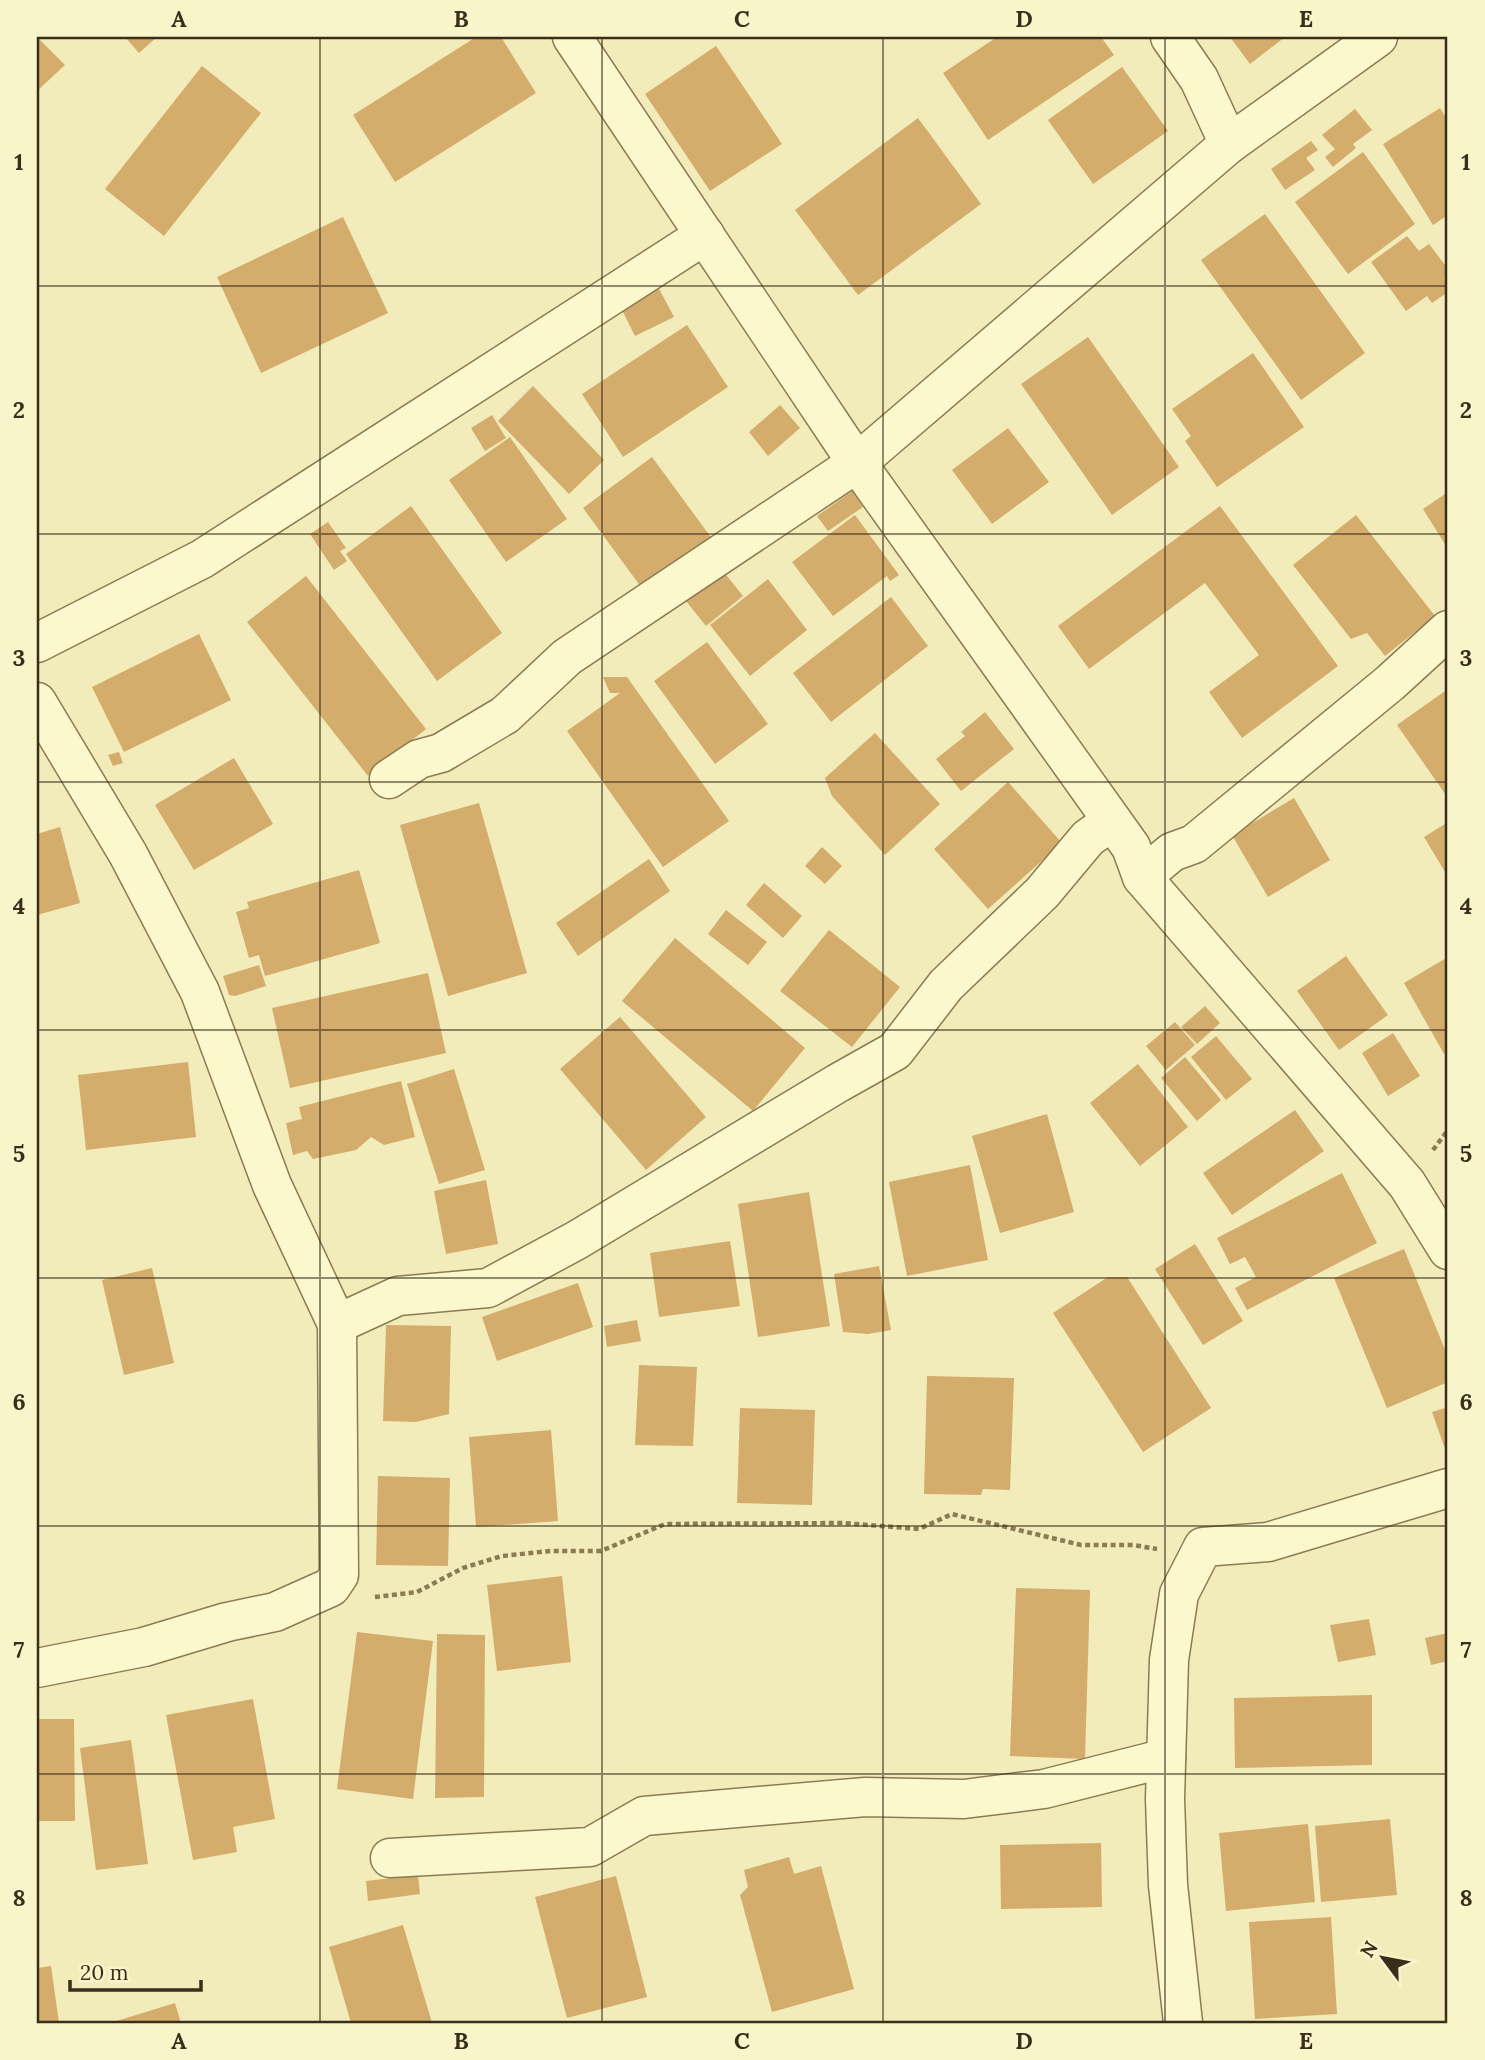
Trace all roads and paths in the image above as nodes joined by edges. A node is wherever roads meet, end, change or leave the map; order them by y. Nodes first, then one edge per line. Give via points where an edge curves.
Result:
1 (572, 37) edge
2 (1170, 37) edge
3 (1378, 37) edge
4 (1229, 144) junction
5 (705, 235) junction
6 (857, 463) junction
7 (1448, 630) edge
8 (37, 643) edge
9 (37, 702) edge
10 (389, 779) dead end
11 (1112, 821) junction
12 (1142, 877) junction
13 (1448, 1250) edge
14 (337, 1324) junction
15 (1448, 1488) edge
16 (1198, 1556) junction
17 (335, 1582) junction
18 (37, 1668) edge
19 (1166, 1758) junction
20 (390, 1858) dead end
21 (1183, 2023) edge

1 - 5 street
2 - 4 street via 1199,79
3 - 4 street
4 - 6 street
5 - 6 street
5 - 8 street via 202,559
6 - 10 street via 567,657 505,715
6 - 11 street
7 - 12 street via 1194,844 1172,852
9 - 14 street via 128,854 200,992 272,1185
11 - 12 street via 1131,847
11 - 14 street via 1088,838 1042,893 946,985 895,1051 577,1240 488,1287 398,1296
12 - 13 street via 1407,1184
14 - 17 street via 339,1575
15 - 16 street via 1269,1542 1203,1547
16 - 17 path via 1133,1545 1081,1545 952,1514 919,1529 843,1523 665,1524 601,1551 502,1556 463,1568 417,1592 377,1598
16 - 19 street via 1179,1594 1169,1660
17 - 18 street via 314,1597 275,1612 144,1647
19 - 20 street via 1044,1789 964,1799 865,1797 644,1816 590,1847
19 - 21 street via 1168,1885

